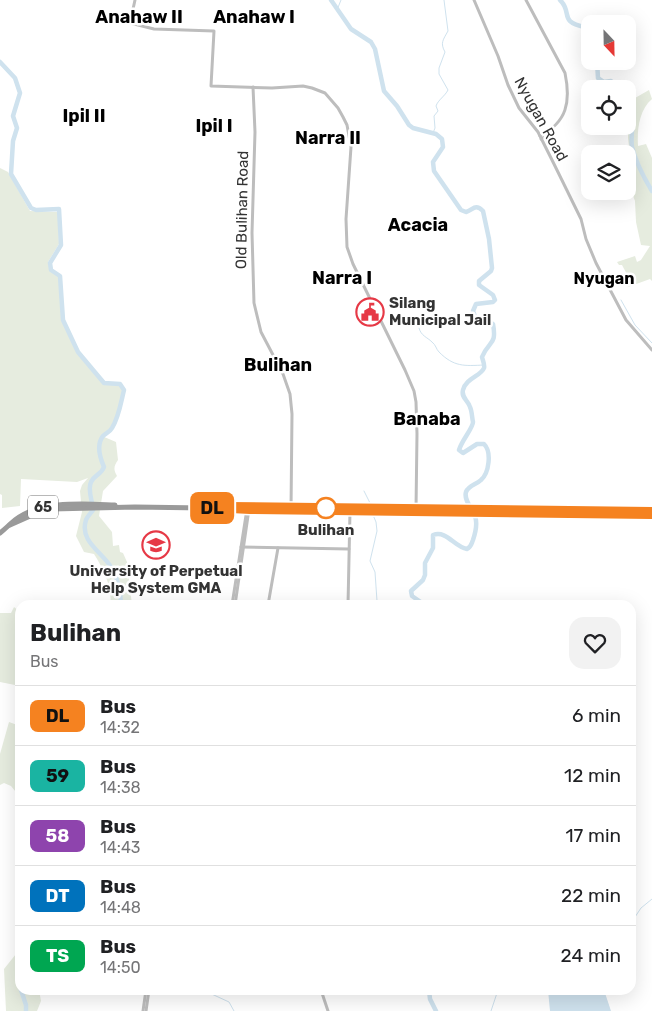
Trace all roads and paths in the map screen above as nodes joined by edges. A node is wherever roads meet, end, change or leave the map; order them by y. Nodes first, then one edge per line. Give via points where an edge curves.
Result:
1 (135, 0) edge
2 (474, 0) edge
3 (526, 0) edge
4 (253, 87) junction
5 (540, 138) junction
6 (652, 350) edge
7 (248, 509) junction
8 (291, 509) junction
9 (350, 510) junction
10 (416, 511) junction
11 (488, 511) junction
12 (652, 511) edge
13 (652, 515) edge
14 (0, 533) edge
15 (243, 547) junction
16 (278, 548) junction
17 (349, 549) junction
18 (234, 600) edge
19 (269, 600) edge
20 (348, 600) edge
21 (147, 995) edge
22 (322, 995) edge
23 (145, 1011) edge
24 (328, 1011) edge

1 - 4 street via 130,23 154,29 214,31 211,86
2 - 5 street, Nyugan Road via 508,86
3 - 5 street via 568,86 566,110 548,131 550,134
4 - 8 street, Old Bulihan Road via 254,303 261,332 290,394
4 - 10 street via 302,86 319,90 338,108 346,122 351,147 347,247 414,391
5 - 6 street, Nyugan Road via 581,219 586,240 620,309
7 - 8 highway, 65
7 - 14 highway, 65 via 82,506 33,514
7 - 15 street
8 - 9 highway, 65
9 - 10 highway, 65
9 - 17 street
10 - 11 highway, 65
11 - 12 highway, 65
11 - 13 highway, 65
15 - 16 street
15 - 18 street
16 - 17 street
16 - 19 street
17 - 20 street
21 - 23 street
22 - 24 street

